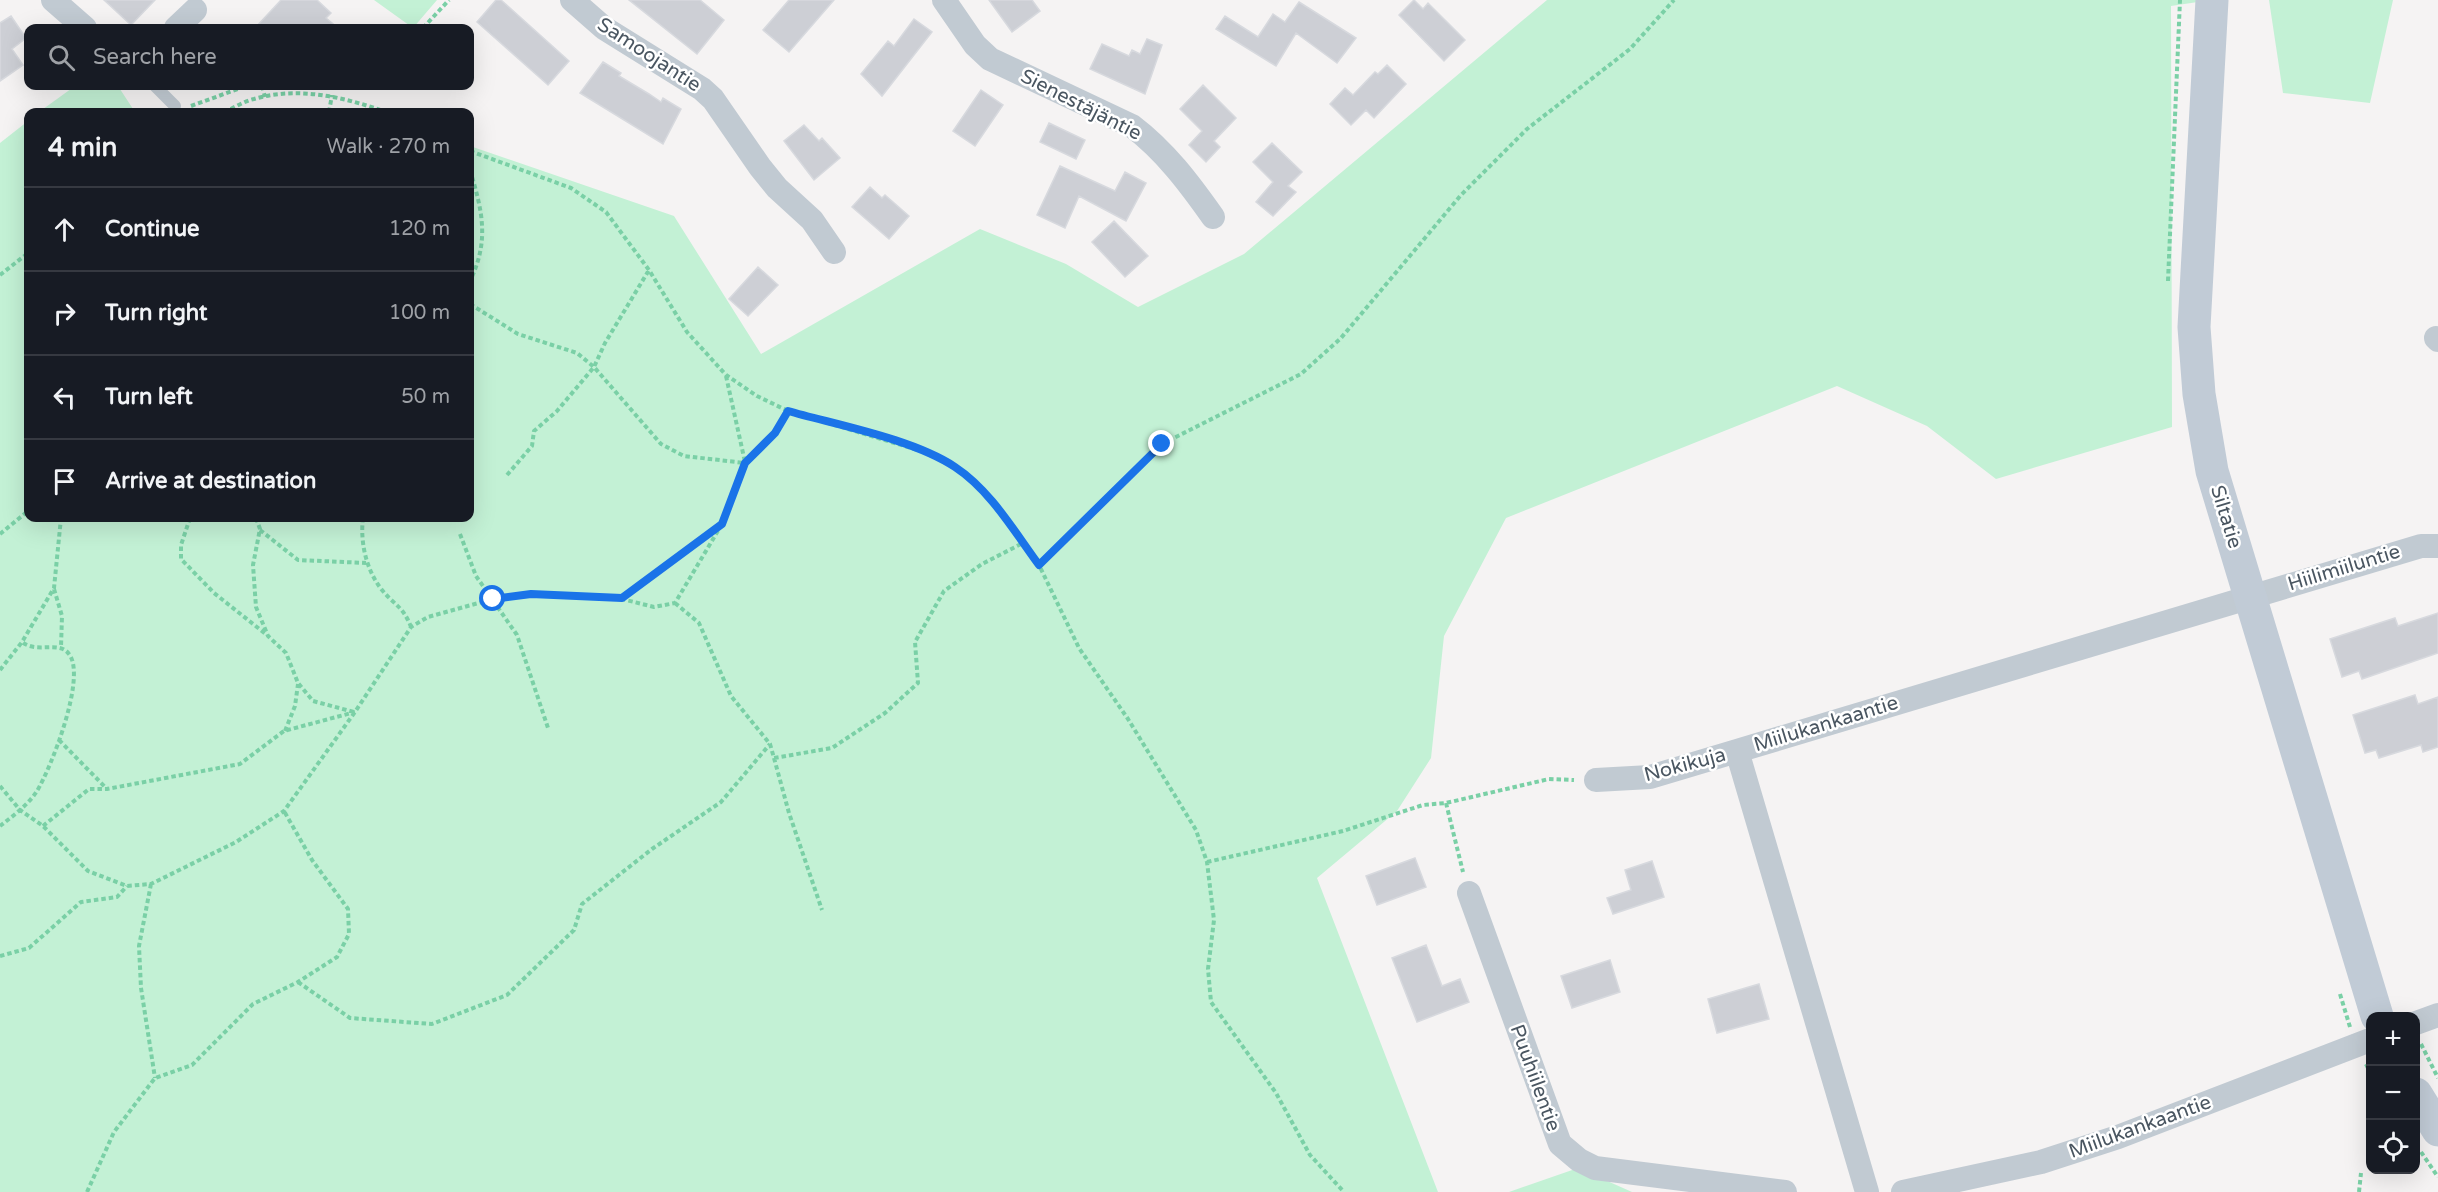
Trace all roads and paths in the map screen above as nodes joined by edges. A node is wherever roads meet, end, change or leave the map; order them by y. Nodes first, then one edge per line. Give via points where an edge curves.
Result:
1 (53, 0) edge
2 (449, 0) edge
3 (572, 0) edge
4 (945, 0) edge
5 (1674, 0) edge
6 (2212, 0) edge
7 (195, 10) dead end
8 (80, 24) edge
9 (180, 24) edge
10 (427, 24) edge
11 (159, 90) edge
12 (235, 90) edge
13 (263, 90) edge
14 (332, 95) junction
15 (265, 97) junction
16 (175, 106) joint
17 (233, 108) edge
18 (329, 108) edge
19 (373, 108) edge
20 (474, 152) edge
21 (474, 183) edge
22 (1213, 217) dead end
23 (834, 252) dead end
24 (24, 256) edge
25 (474, 268) edge
26 (649, 270) junction
27 (0, 275) edge
28 (474, 306) edge
29 (594, 367) junction
30 (726, 375) junction
31 (788, 411) junction
32 (745, 463) junction
33 (507, 475) dead end
34 (24, 514) edge
35 (61, 522) edge
36 (189, 522) edge
37 (257, 522) edge
38 (363, 522) edge
39 (722, 524) junction
40 (260, 529) junction
41 (0, 534) edge
42 (460, 534) dead end
43 (1023, 543) junction
44 (2438, 546) edge
45 (366, 563) junction
46 (1039, 565) junction
47 (54, 588) junction
48 (2251, 595) junction
49 (622, 598) junction
50 (493, 599) junction
51 (675, 603) junction
52 (411, 627) junction
53 (268, 636) junction
54 (22, 642) junction
55 (60, 647) junction
56 (0, 670) edge
57 (298, 683) junction
58 (355, 712) junction
59 (548, 728) dead end
60 (284, 731) junction
61 (59, 740) junction
62 (770, 744) junction
63 (1737, 751) junction
64 (774, 758) junction
65 (1596, 780) joint
66 (0, 786) edge
67 (107, 789) junction
68 (1446, 803) junction
69 (20, 810) junction
70 (284, 811) junction
71 (0, 826) edge
72 (43, 826) junction
73 (1207, 862) junction
74 (151, 884) junction
75 (127, 886) junction
76 (1468, 893) joint
77 (822, 910) dead end
78 (0, 956) edge
79 (298, 982) junction
80 (2376, 1012) edge
81 (2438, 1015) edge
82 (2420, 1030) edge
83 (2420, 1037) edge
84 (2366, 1042) edge
85 (155, 1078) junction
86 (2438, 1078) edge
87 (2420, 1102) edge
88 (2438, 1130) edge
89 (2420, 1151) edge
90 (2361, 1173) dead end
91 (2438, 1177) edge
92 (87, 1192) edge
93 (1344, 1192) edge
94 (1785, 1192) edge
95 (1867, 1192) edge
96 (1903, 1192) edge
97 (2359, 1192) edge

1 - 8 street
2 - 10 path
3 - 23 street, Samoojantie via 604,28 713,99 759,167 812,220
4 - 22 street, Sienestäjäntie via 975,45 990,59 1132,126 1147,137 1182,173
5 - 46 path via 1630,49 1527,129 1461,195 1341,338 1301,374 1162,444
6 - 48 street, Siltatie via 2194,327 2212,471
7 - 9 street
11 - 16 lane
12 - 16 path via 193,106
13 - 15 path
14 - 15 path
14 - 18 path
14 - 19 path
15 - 17 path
20 - 26 path via 571,188 606,212
21 - 25 path via 482,209 482,244
24 - 27 path
26 - 29 path
26 - 30 path via 687,332
28 - 29 path via 519,334 577,353
29 - 32 path via 661,444 684,456
29 - 33 path via 557,411 534,431 532,446
30 - 31 path
30 - 32 path
31 - 32 path via 775,433
31 - 43 path via 891,440 954,466 985,492
32 - 39 path
34 - 41 path
35 - 47 path
36 - 53 path via 181,559 214,593
37 - 40 path
38 - 45 path
39 - 49 path
39 - 51 path
40 - 45 path via 298,560
40 - 53 path via 253,565 256,606
42 - 50 path via 476,576
43 - 46 path
43 - 64 path via 982,564 944,591 915,642 918,683 885,712 832,748
44 - 48 street, Hiilimiiluntie via 2421,546
45 - 52 path via 382,590 405,610
46 - 73 path via 1080,648 1190,820
47 - 54 path
47 - 55 path via 62,616
48 - 63 street, Miilukankaantie
48 - 80 street, Siltatie
49 - 50 path via 531,594
49 - 51 path via 654,607
50 - 52 path via 428,618
50 - 59 path via 517,635
51 - 62 path via 699,623 731,696
52 - 58 path
53 - 57 path via 286,653
54 - 55 path via 30,648
54 - 56 path
55 - 61 path via 70,654 74,664 72,701
57 - 58 path via 313,701
57 - 60 path via 295,706
58 - 60 path
58 - 70 path
60 - 67 path via 240,764
61 - 67 path
61 - 69 path via 36,792
62 - 64 path
62 - 79 path via 721,802 582,904 574,930 507,995 432,1024 350,1018
63 - 65 street, Nokikuja via 1650,777
63 - 95 street, Miilukankaantie
64 - 77 path
65 - 68 path via 1549,780
66 - 69 path
67 - 72 path via 89,789
68 - 73 path
68 - 76 path
69 - 71 path
69 - 72 path
70 - 74 path via 236,842
70 - 79 path via 312,860 348,909 349,934 338,957
72 - 75 path via 88,871
73 - 93 path via 1214,920 1208,969 1211,1002 1276,1093 1310,1155
74 - 75 path
74 - 85 path via 139,946 141,988
75 - 78 path via 117,897 81,902 29,948
76 - 94 street, Puuhiilentie via 1560,1144 1595,1168
79 - 85 path via 253,1004 192,1065
81 - 82 street
83 - 86 path
84 - 96 street, Miilukankaantie via 2118,1137 2042,1162
85 - 92 path via 114,1132
87 - 88 street
89 - 91 path
90 - 97 path

